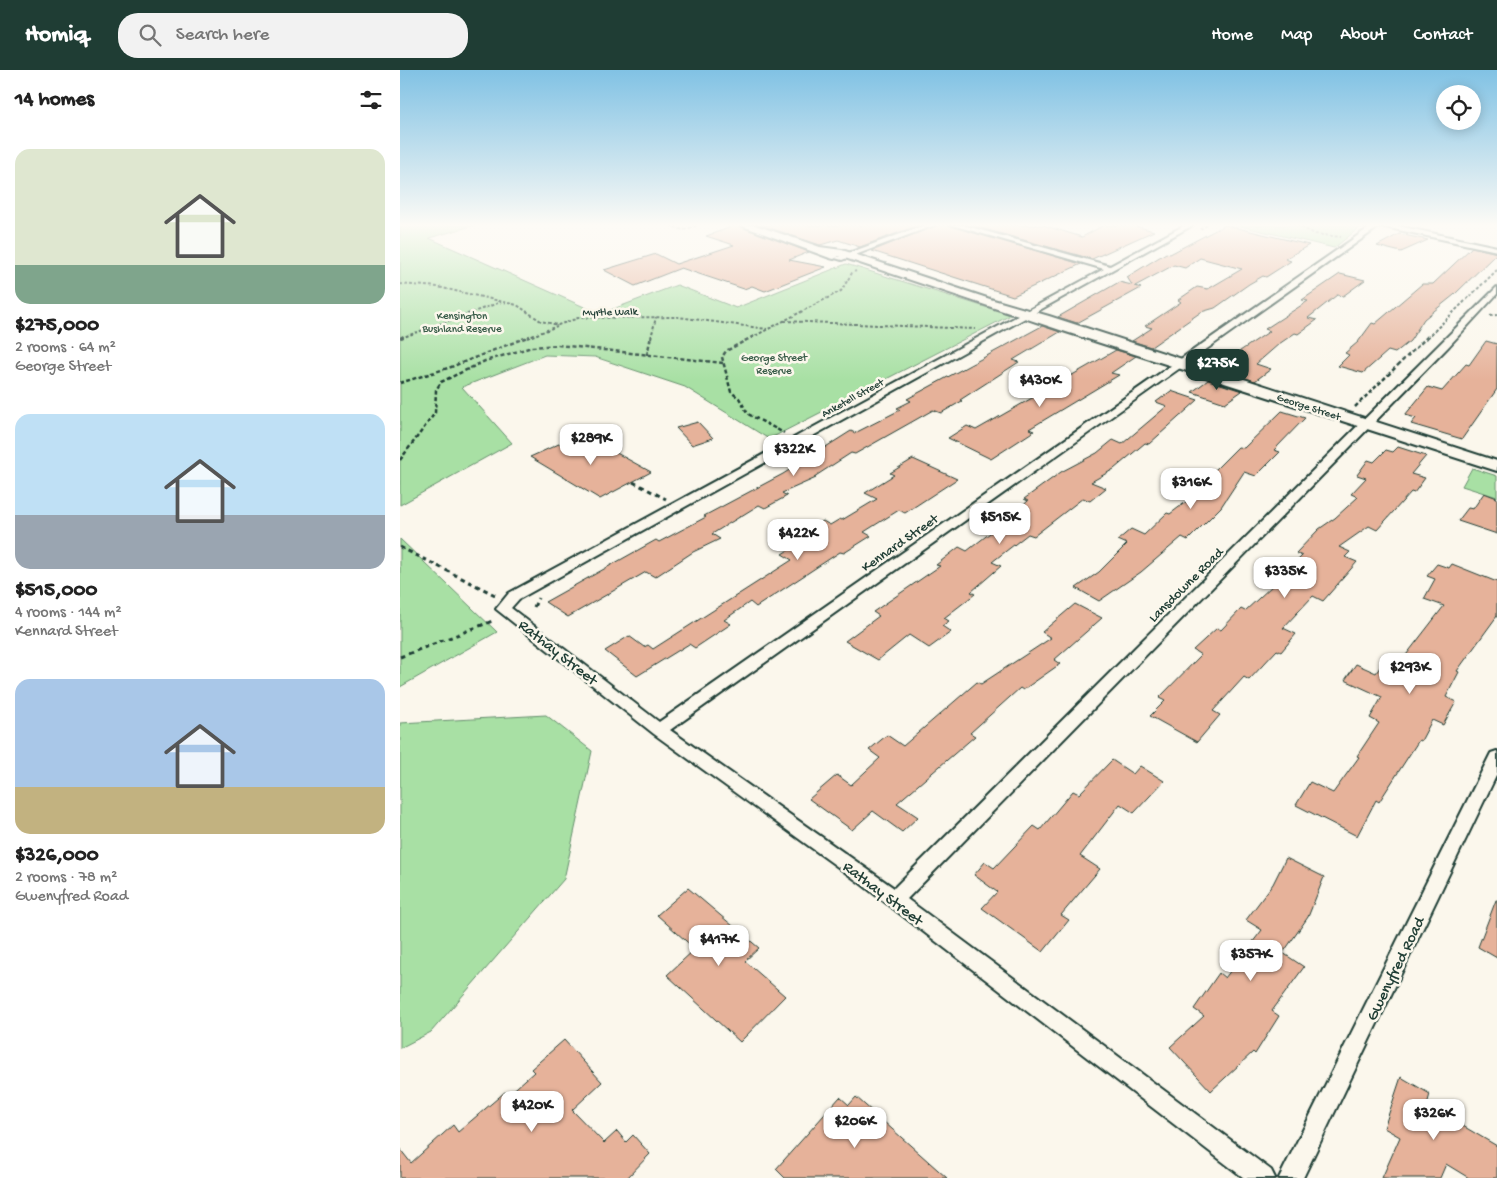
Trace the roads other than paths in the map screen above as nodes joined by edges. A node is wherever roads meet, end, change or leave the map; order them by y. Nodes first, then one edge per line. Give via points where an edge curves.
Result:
1 (906, 277) edge
2 (1094, 277) edge
3 (1304, 277) edge
4 (1497, 290) edge
5 (1483, 304) junction
6 (1497, 307) edge
7 (1026, 315) junction
8 (1179, 364) junction
9 (1365, 424) junction
10 (1497, 466) edge
11 (507, 608) joint
12 (659, 730) junction
13 (1497, 757) edge
14 (894, 900) junction
15 (1263, 1178) edge
16 (1291, 1178) edge

1 - 7 main road, George Street
2 - 7 street, Anketell Street
3 - 8 street, Kennard Street
4 - 5 street, Lansdowne Road
5 - 6 street
5 - 9 street, Lansdowne Road
7 - 8 main road, George Street via 1053,327 1064,327
7 - 11 street, Anketell Street via 514,596
8 - 9 main road, George Street
8 - 12 street, Kennard Street
9 - 10 main road, George Street
9 - 14 street, Lansdowne Road
11 - 12 street, Rathay Street
12 - 14 street, Rathay Street
13 - 16 street, Gwenyfred Road
14 - 15 street, Rathay Street

